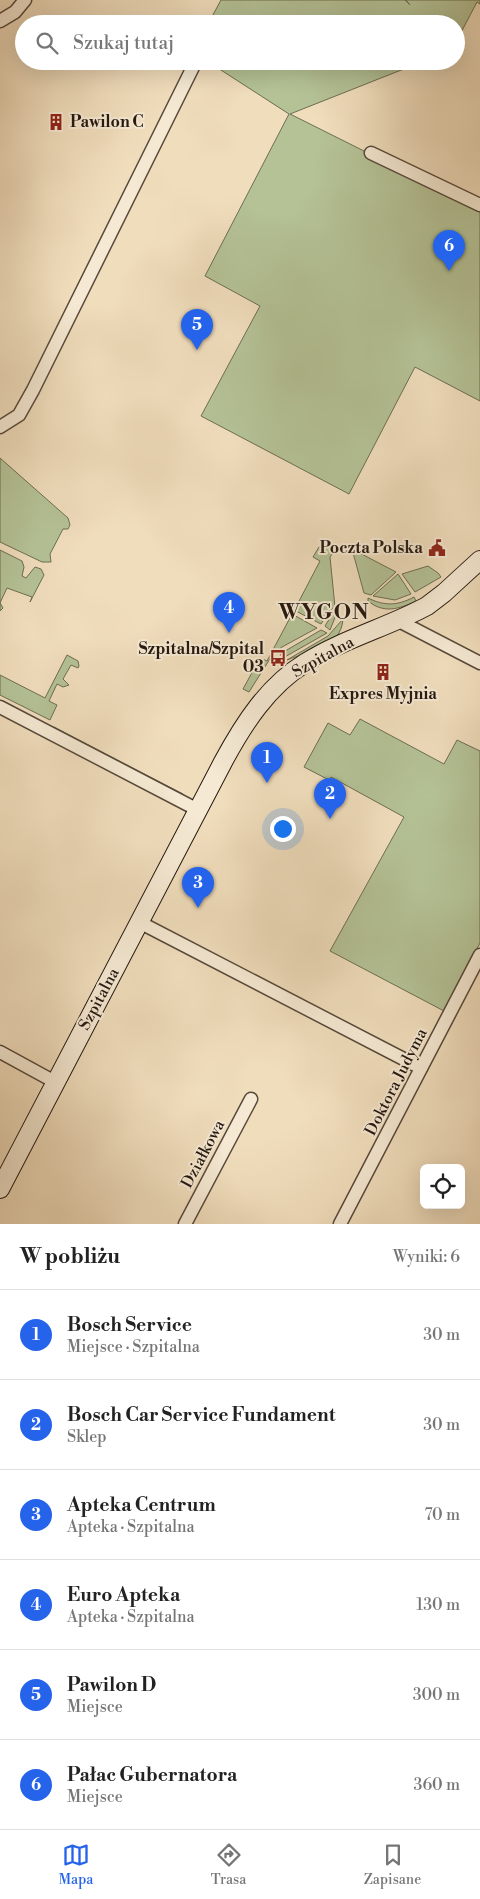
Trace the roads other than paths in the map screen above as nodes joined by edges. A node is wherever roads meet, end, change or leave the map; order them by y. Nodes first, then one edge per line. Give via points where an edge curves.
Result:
1 (25, 0) edge
2 (0, 21) edge
3 (192, 70) edge
4 (371, 153) dead end
5 (480, 205) edge
6 (0, 427) edge
7 (480, 560) edge
8 (396, 620) junction
9 (480, 662) edge
10 (0, 707) edge
11 (198, 810) junction
12 (139, 922) junction
13 (480, 955) edge
14 (0, 1052) edge
15 (421, 1068) junction
16 (55, 1082) junction
17 (251, 1099) dead end
18 (4, 1169) edge
19 (0, 1189) edge
20 (185, 1224) edge
21 (340, 1224) edge

1 - 2 street via 15,12
3 - 6 street via 33,390 19,415
4 - 5 street
7 - 8 street, Szpitalna via 436,599
8 - 9 street
8 - 11 street, Szpitalna via 305,663 287,676 240,729
10 - 11 street
11 - 12 street, Szpitalna
12 - 15 street
12 - 16 street, Szpitalna
13 - 15 street, Doktora Judyma
14 - 16 street
15 - 21 street, Doktora Judyma
16 - 18 street, Szpitalna
17 - 20 street, Działkowa
18 - 19 street, Szpitalna

